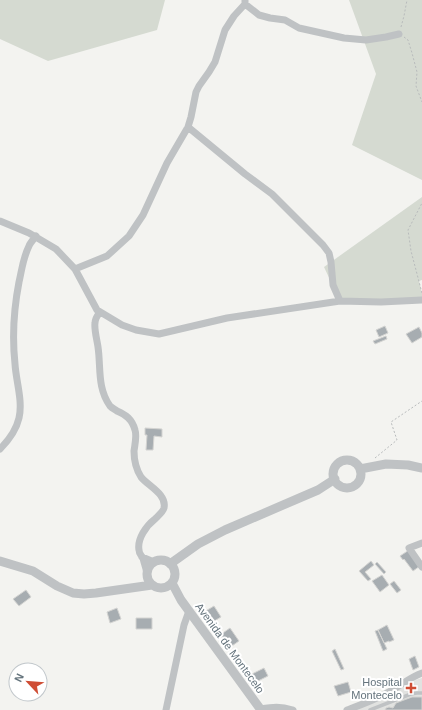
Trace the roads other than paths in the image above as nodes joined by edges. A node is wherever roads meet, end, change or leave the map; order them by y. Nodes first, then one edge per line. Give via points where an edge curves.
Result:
1 (245, 2) edge
2 (399, 34) road end
3 (188, 126) junction
4 (0, 221) edge
5 (36, 236) junction
6 (75, 269) junction
7 (422, 300) edge
8 (340, 301) junction
9 (100, 312) junction
10 (0, 449) edge
11 (422, 468) edge
12 (360, 469) junction
13 (335, 479) junction
14 (422, 543) edge
15 (142, 558) junction
16 (0, 561) edge
17 (154, 562) junction
18 (170, 564) junction
19 (422, 567) edge
20 (149, 579) junction
21 (168, 585) junction
22 (189, 611) junction
23 (422, 673) edge
24 (422, 693) edge
25 (166, 710) edge
26 (260, 710) edge
27 (292, 710) edge
28 (347, 710) edge
29 (370, 710) edge

1 - 2 street via 264,17 285,20 299,28 344,38 366,40
1 - 3 street via 225,30 215,62 196,92
3 - 6 street via 129,236 107,256
3 - 8 street via 272,194 323,245 331,262 333,286
4 - 5 street
5 - 6 street via 56,249
5 - 10 street via 29,245 22,265 14,320 14,362 19,418 8,442
6 - 9 street
7 - 8 street
8 - 9 street via 227,318 158,334 122,325
9 - 15 street via 94,324 103,393 111,407 132,420 136,431 134,461 142,477 157,491 163,501 164,508 146,527 139,542 138,549
11 - 12 street via 386,464
12 - 13 street via 358,482 350,487 341,486
12 - 13 street via 351,460 342,461 334,471
13 - 18 street via 318,490 225,530 198,544
14 - 19 street via 409,548
15 - 17 street
15 - 20 street
16 - 20 street via 33,571 73,593 96,593 139,587
17 - 18 street
17 - 20 street via 148,569
18 - 21 street via 174,580
20 - 21 street via 156,587
21 - 22 street, Avenida de Montecelo
22 - 25 street
22 - 26 street, Avenida de Montecelo
23 - 28 street via 381,696
24 - 29 lane via 411,694
26 - 27 street via 275,706

